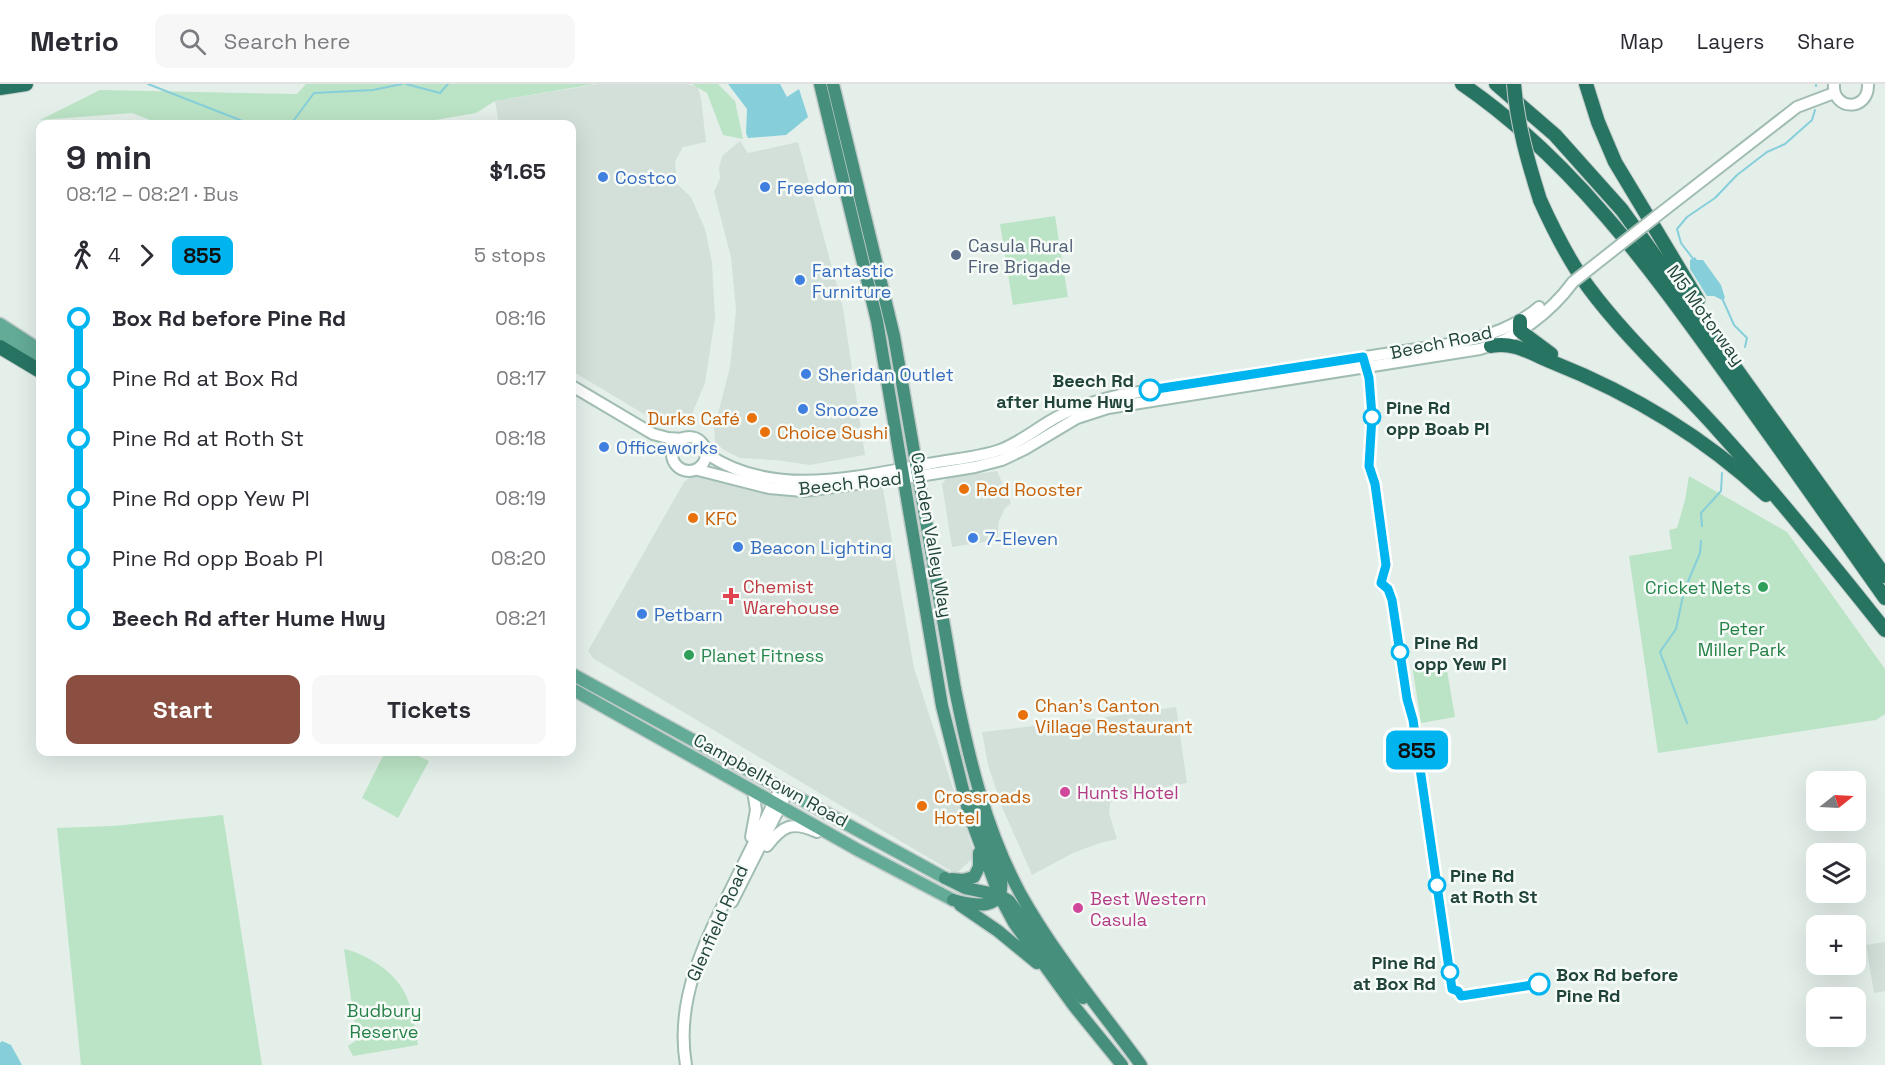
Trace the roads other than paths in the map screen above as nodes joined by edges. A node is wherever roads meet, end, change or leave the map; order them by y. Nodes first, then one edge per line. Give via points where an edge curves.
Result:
1 (26, 84) edge
2 (820, 84) edge
3 (833, 84) edge
4 (1462, 84) edge
5 (1496, 84) edge
6 (1514, 84) edge
7 (1586, 84) edge
8 (1868, 84) edge
9 (0, 88) edge
10 (1834, 88) edge
11 (0, 324) edge
12 (1520, 326) junction
13 (0, 335) edge
14 (0, 346) edge
15 (1491, 346) junction
16 (36, 347) edge
17 (36, 360) edge
18 (1567, 367) junction
19 (36, 368) edge
20 (576, 388) edge
21 (653, 434) junction
22 (1786, 438) junction
23 (682, 439) junction
24 (706, 453) junction
25 (672, 457) junction
26 (698, 470) junction
27 (918, 471) junction
28 (903, 473) junction
29 (1885, 576) edge
30 (1885, 598) edge
31 (1885, 631) edge
32 (576, 676) edge
33 (576, 691) edge
34 (965, 738) junction
35 (753, 791) junction
36 (784, 791) junction
37 (777, 804) junction
38 (978, 842) junction
39 (858, 850) junction
40 (945, 878) junction
41 (745, 879) junction
42 (999, 895) junction
43 (953, 900) junction
44 (718, 915) junction
45 (1052, 976) junction
46 (1122, 1042) junction
47 (686, 1065) edge
48 (693, 1065) edge
49 (1122, 1065) edge
50 (1141, 1065) edge

1 - 9 highway
2 - 28 highway, Camden Valley Way via 877,321
3 - 27 highway, Camden Valley Way via 894,336
4 - 30 highway, M5 Motorway via 1552,159 1622,233
5 - 22 highway, M5 Motorway via 1555,135 1622,210
6 - 31 highway, bridge via 1526,157 1540,200 1575,267 1603,305 1783,503
7 - 22 highway via 1615,162
8 - 10 main road via 1864,99 1853,105 1841,102
10 - 12 main road, Beech Road, bridge via 1797,107 1559,290
11 - 16 main road
12 - 15 main road, Beech Road
12 - 18 highway via 1537,345
12 - 27 main road, Beech Road via 1462,342 1108,398 1078,407 997,451
13 - 17 main road
14 - 19 highway
15 - 18 highway via 1509,344
15 - 27 main road, Beech Road via 1108,408 1077,418 1002,460
18 - 31 highway via 1659,415 1750,481 1785,515
20 - 21 main road
21 - 23 main road
21 - 25 main road
22 - 29 highway, M5 Motorway
23 - 24 main road via 699,440
23 - 25 main road via 674,446
24 - 26 main road
24 - 28 main road, Beech Road via 744,473 774,479 818,481
25 - 26 main road via 683,470
26 - 28 main road, Beech Road via 769,488 803,490
27 - 28 main road, Beech Road
27 - 34 highway, Camden Valley Way
28 - 38 highway, Camden Valley Way via 942,706
32 - 36 main road, Campbelltown Road
33 - 35 main road, Campbelltown Road
34 - 42 highway via 961,753 975,807 1001,878
34 - 46 highway, Camden Valley Way via 984,806 1011,874 1032,913
35 - 37 main road, Campbelltown Road
35 - 44 main road via 756,810 752,836
36 - 37 main road, Glenfield Road
36 - 40 main road, Campbelltown Road
37 - 39 main road, Campbelltown Road
37 - 41 main road, Glenfield Road
37 - 44 main road, Glenfield Road
38 - 40 highway via 979,867 974,877
38 - 42 highway, Camden Valley Way
39 - 41 main road via 806,827 789,826 776,833
39 - 43 main road, Campbelltown Road
40 - 42 highway via 965,888
41 - 48 main road, Glenfield Road via 698,978 691,1015
42 - 43 highway via 984,905
42 - 45 highway, Camden Valley Way
42 - 46 highway via 1013,906 1066,979
43 - 45 highway
44 - 47 main road, Glenfield Road via 687,994
45 - 49 highway
46 - 50 highway

